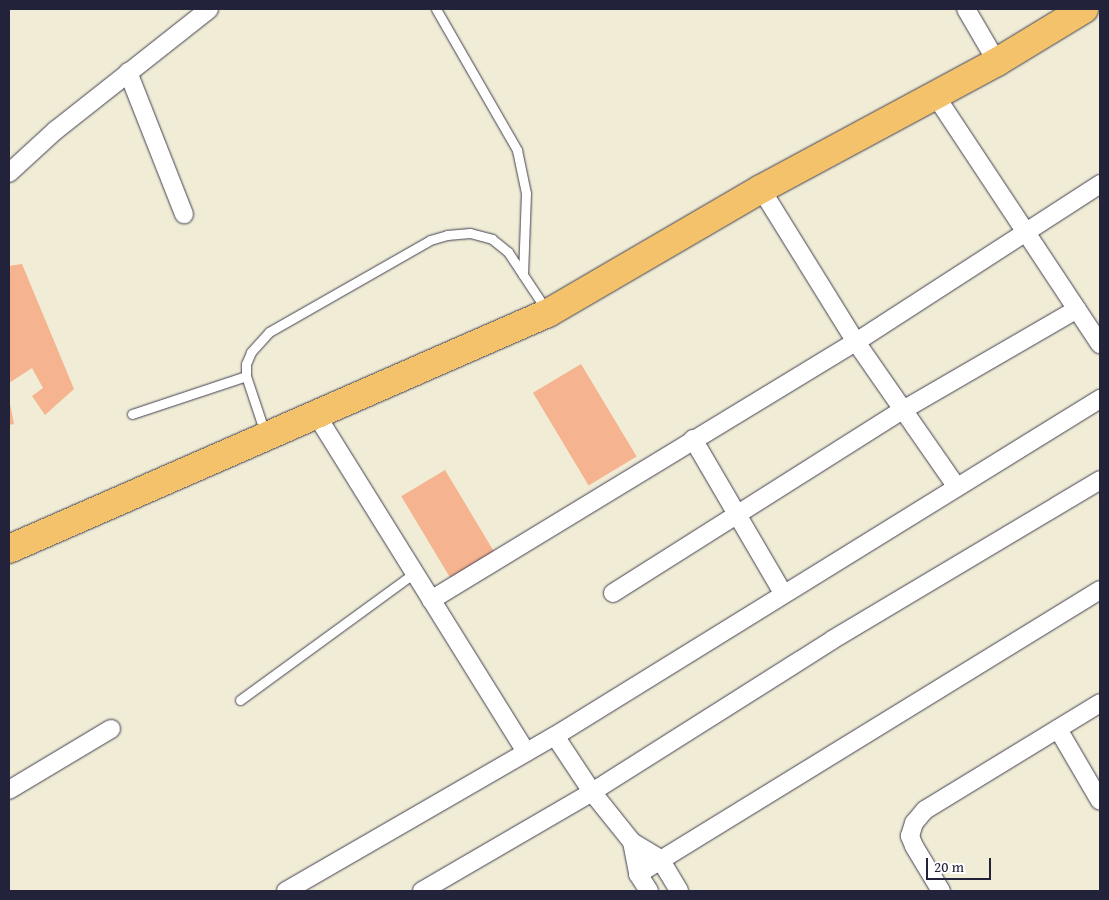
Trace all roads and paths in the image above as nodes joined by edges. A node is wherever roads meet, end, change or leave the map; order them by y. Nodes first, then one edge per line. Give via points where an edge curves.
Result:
1 (208, 9) edge
2 (436, 9) edge
3 (966, 9) edge
4 (1084, 9) edge
5 (997, 62) junction
6 (128, 72) junction
7 (935, 95) junction
8 (9, 172) edge
9 (1100, 184) edge
10 (761, 189) junction
11 (184, 214) dead end
12 (1026, 232) junction
13 (523, 275) junction
14 (1077, 308) junction
15 (548, 313) junction
16 (856, 342) junction
17 (1100, 344) edge
18 (246, 376) junction
19 (1100, 399) edge
20 (903, 410) junction
21 (132, 414) dead end
22 (317, 416) junction
23 (267, 438) junction
24 (693, 439) junction
25 (1100, 480) edge
26 (956, 486) junction
27 (737, 515) junction
28 (9, 549) edge
29 (414, 573) junction
30 (1100, 590) edge
31 (613, 593) dead end
32 (783, 593) junction
33 (431, 600) junction
34 (240, 700) dead end
35 (1100, 703) edge
36 (111, 729) dead end
37 (1058, 729) junction
38 (555, 736) junction
39 (526, 752) junction
40 (588, 787) junction
41 (9, 790) edge
42 (1100, 802) edge
43 (632, 842) junction
44 (660, 859) junction
45 (638, 874) junction
46 (672, 889) edge
47 (286, 891) edge
48 (422, 891) edge
49 (649, 891) edge
50 (941, 891) edge

1 - 6 street
2 - 13 lane via 517,150 526,193
3 - 5 street
4 - 5 highway
5 - 7 highway
6 - 8 street
6 - 11 street
7 - 10 highway
7 - 12 street
9 - 12 street
10 - 15 highway
10 - 16 street
12 - 14 street
12 - 16 street
13 - 15 lane
13 - 18 lane via 508,252 492,239 470,234 430,240 269,332 251,352
14 - 17 street
14 - 20 street
15 - 22 highway
16 - 20 street
16 - 24 street
18 - 21 lane
18 - 23 lane
19 - 26 street
20 - 26 street
20 - 27 street
22 - 23 highway
22 - 29 street
23 - 28 highway
24 - 27 street
24 - 33 street
25 - 40 street
26 - 32 street
27 - 31 street
27 - 32 street
29 - 33 street
29 - 34 lane
30 - 44 street
32 - 38 street
33 - 39 street
35 - 37 street
36 - 41 street
37 - 42 street
37 - 50 street via 925,810 914,823 910,836
38 - 39 street
38 - 40 street
39 - 47 street
40 - 43 street
40 - 48 street
43 - 44 street
43 - 45 street
44 - 45 street
44 - 46 street
45 - 49 street

